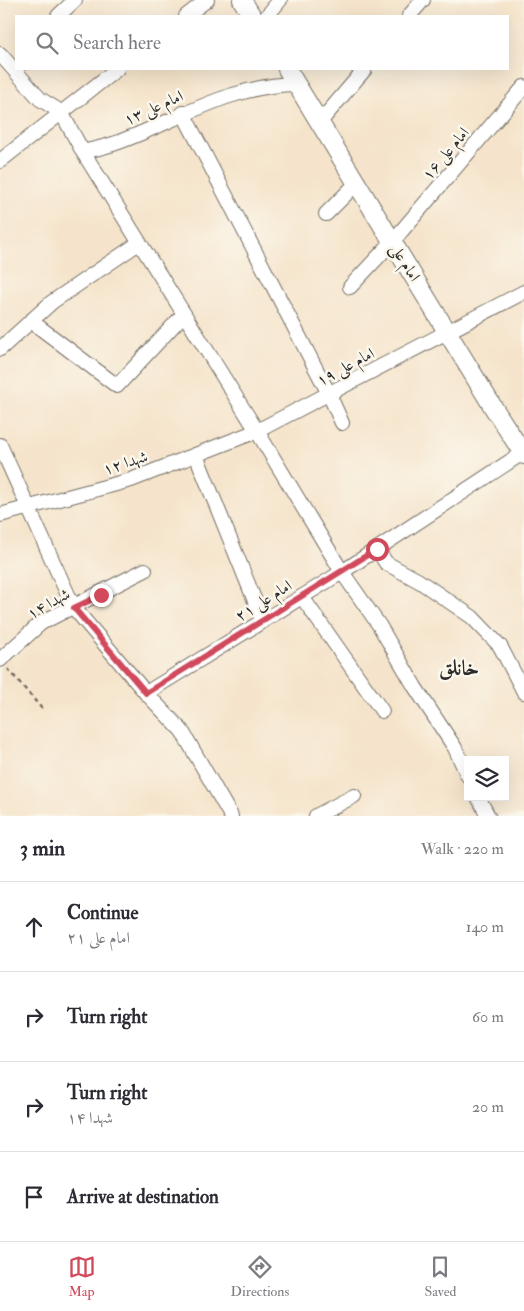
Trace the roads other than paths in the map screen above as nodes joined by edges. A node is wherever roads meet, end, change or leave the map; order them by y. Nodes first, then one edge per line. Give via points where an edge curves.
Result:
1 (75, 0) edge
2 (207, 0) edge
3 (242, 0) edge
4 (280, 0) edge
5 (422, 0) edge
6 (59, 15) edge
7 (187, 15) edge
8 (251, 15) edge
9 (268, 15) edge
10 (410, 15) edge
11 (18, 70) edge
12 (116, 70) edge
13 (288, 70) edge
14 (364, 70) edge
15 (296, 84) junction
16 (524, 87) edge
17 (61, 112) junction
18 (183, 113) junction
19 (320, 122) junction
20 (83, 152) junction
21 (0, 160) edge
22 (357, 183) junction
23 (326, 214) dead end
24 (393, 241) junction
25 (139, 243) junction
26 (350, 287) dead end
27 (524, 292) edge
28 (184, 314) junction
29 (31, 321) junction
30 (448, 332) junction
31 (0, 349) edge
32 (329, 394) junction
33 (342, 423) dead end
34 (257, 431) junction
35 (0, 445) edge
36 (524, 453) edge
37 (196, 454) junction
38 (28, 507) junction
39 (0, 515) edge
40 (377, 549) junction
41 (145, 570) dead end
42 (342, 572) junction
43 (302, 596) junction
44 (74, 608) junction
45 (263, 620) junction
46 (0, 660) edge
47 (524, 692) edge
48 (146, 693) junction
49 (382, 711) dead end
50 (464, 767) edge
51 (354, 796) dead end
52 (480, 801) edge
53 (231, 816) edge
54 (316, 816) edge
55 (488, 816) edge

1 - 6 street
2 - 7 street
3 - 8 street
4 - 9 street
5 - 10 street
11 - 17 street via 40,99
12 - 17 street
13 - 15 street, امام علی
14 - 19 street
15 - 18 street, امام علی ۱۳ via 270,84
15 - 19 street, امام علی
16 - 24 street, امام علی ۱۶
17 - 20 street
17 - 21 street
18 - 20 street, امام علی ۱۳ via 116,143
18 - 32 street
19 - 22 street, امام علی
20 - 25 street
22 - 23 street
22 - 24 street, امام علی
24 - 26 street, امام علی ۱۶
24 - 30 street, امام علی
25 - 28 street
25 - 29 street via 52,302
27 - 30 street, امام علی ۱۹
28 - 29 street via 117,386
28 - 34 street
29 - 31 street
30 - 32 street, امام علی ۱۹
30 - 36 street, امام علی
32 - 33 street
32 - 34 street, امام علی ۱۹
34 - 37 street, شهدا ۱۲
34 - 42 street
35 - 38 street
36 - 40 street, امام علی ۲۱
37 - 38 street, شهدا ۱۲ via 131,480
37 - 45 street
38 - 39 street, شهدا ۱۲
38 - 44 street
40 - 42 street, امام علی ۲۱
40 - 47 street via 386,563 472,617 500,646
41 - 44 street, شهدا ۱۴
42 - 43 street, امام علی ۲۱
42 - 50 street via 379,625
43 - 45 street, امام علی ۲۱
43 - 49 street
44 - 46 street, شهدا ۱۴ via 41,624
44 - 48 street
45 - 48 street, امام علی ۲۱
48 - 53 street via 182,732
51 - 54 street
52 - 55 street

